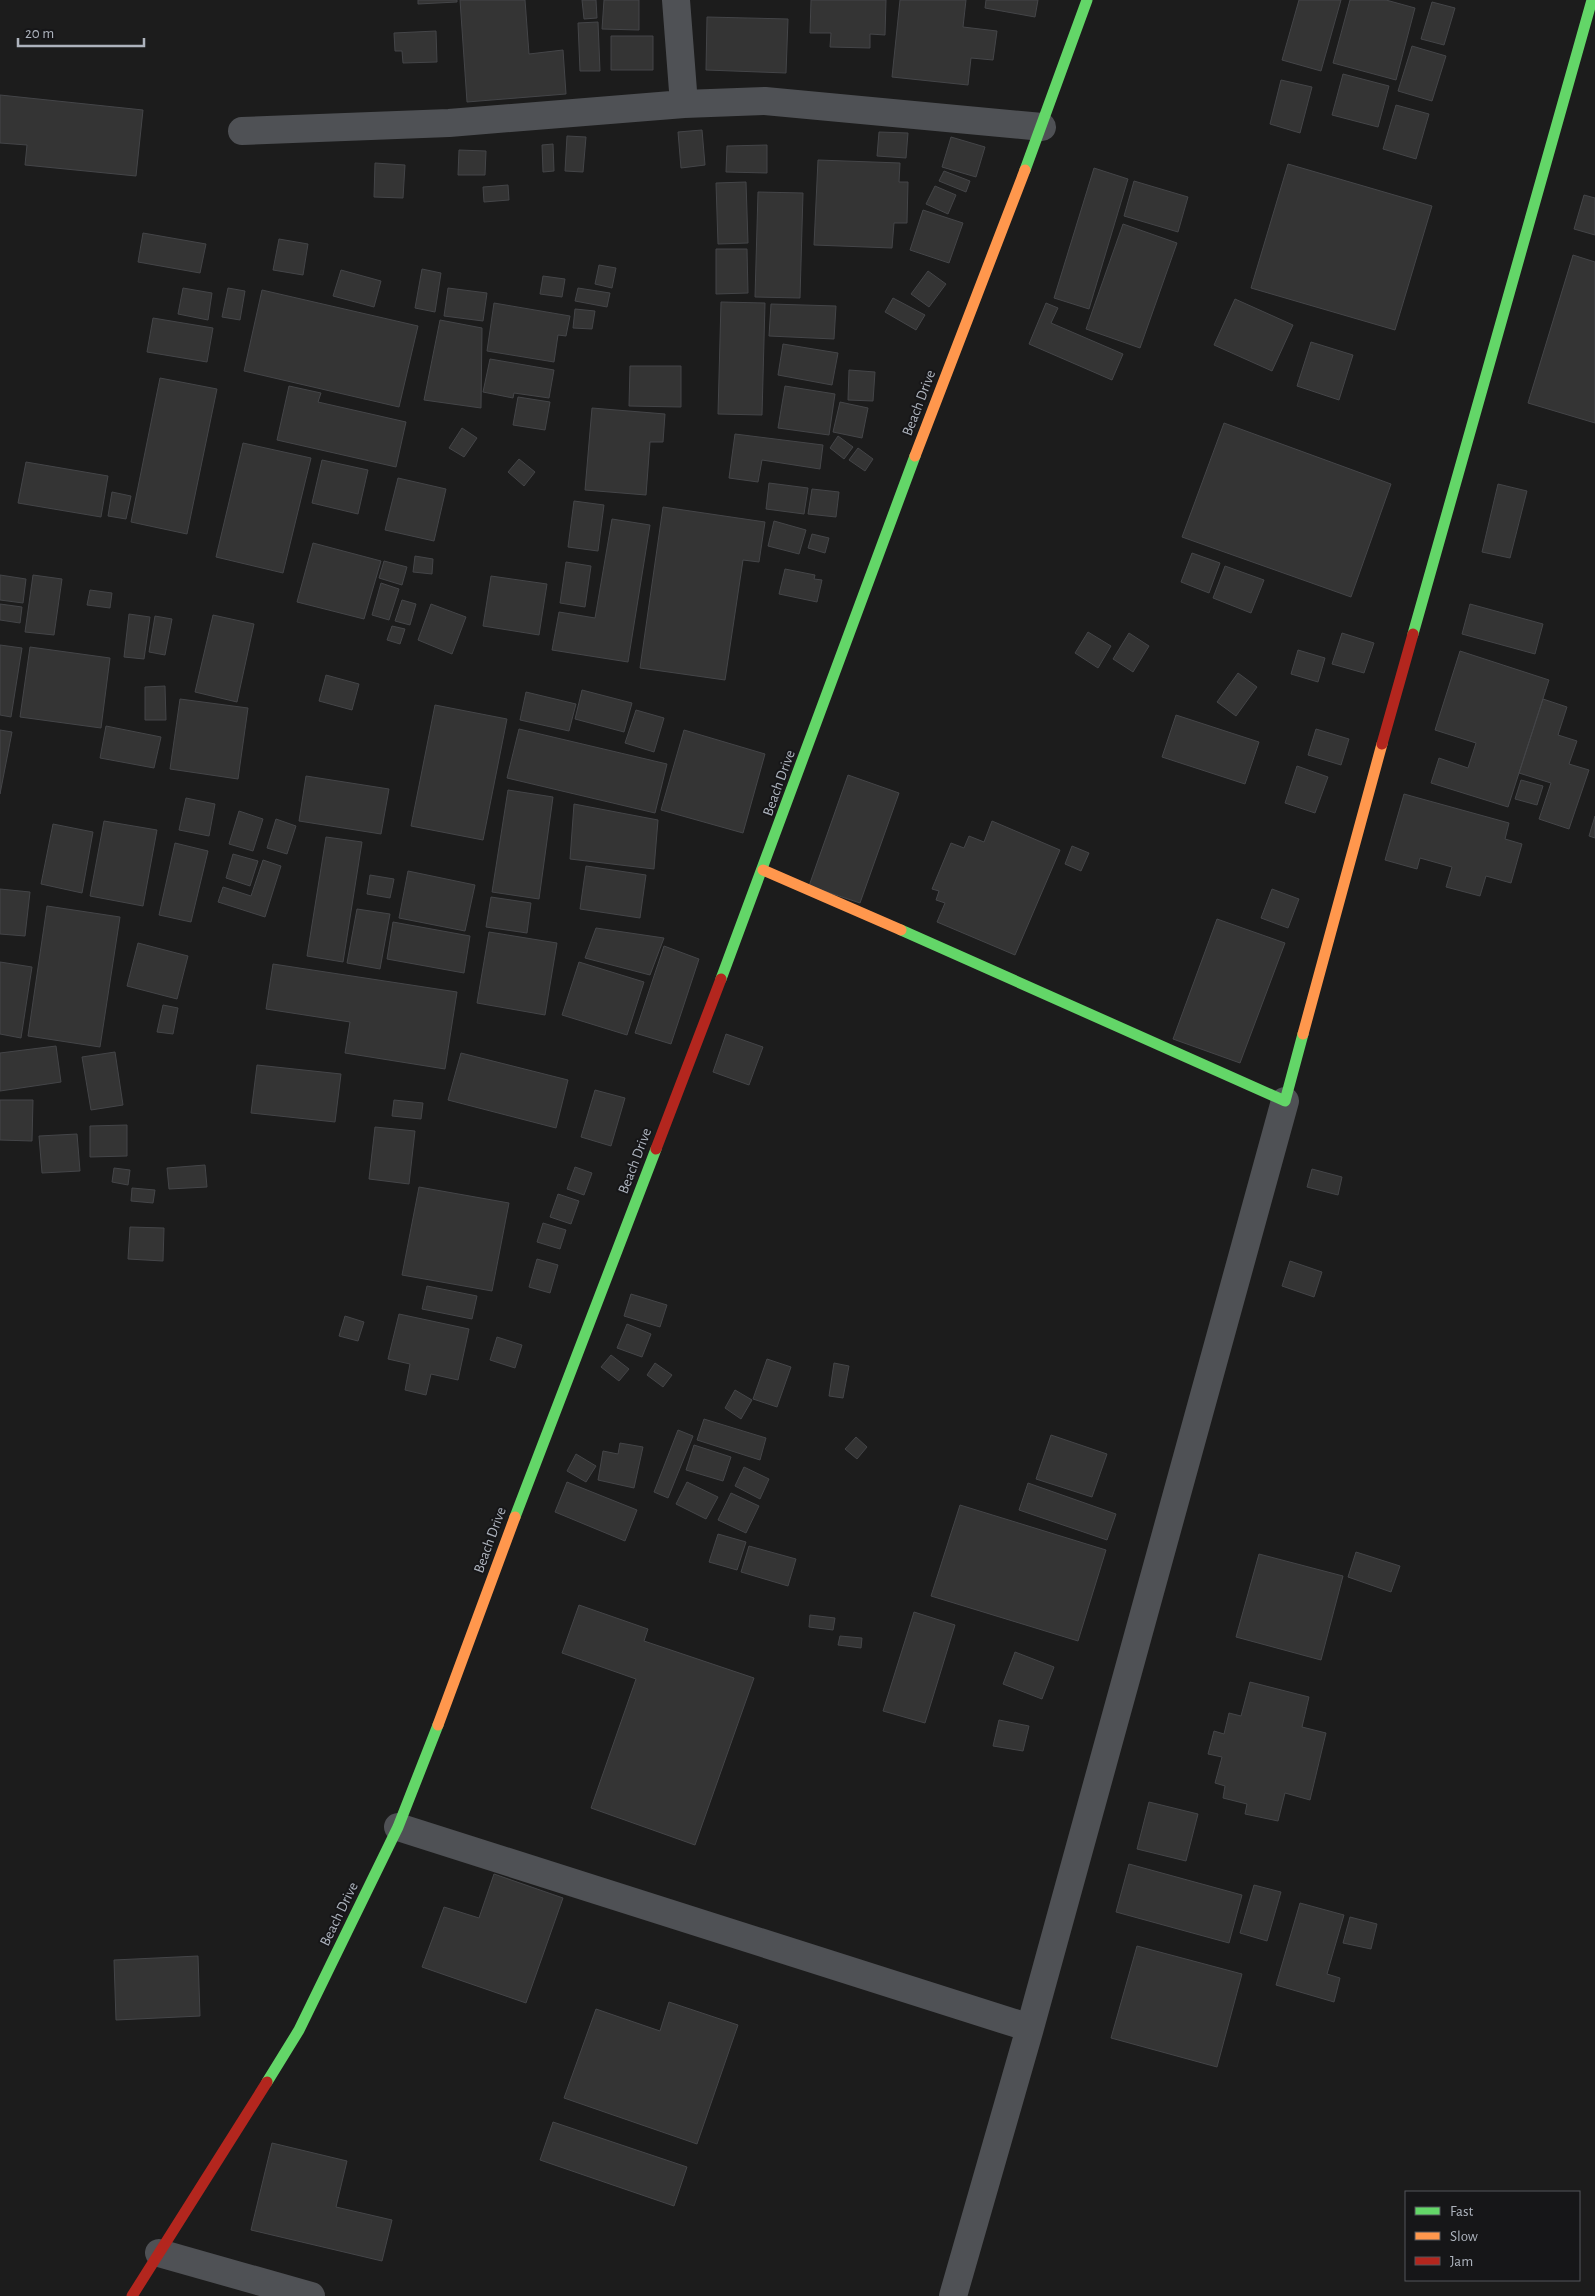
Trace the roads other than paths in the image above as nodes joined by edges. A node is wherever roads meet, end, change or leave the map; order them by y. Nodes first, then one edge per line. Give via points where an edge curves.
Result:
1 (676, 0) edge
2 (1088, 0) edge
3 (1592, 0) edge
4 (684, 104) junction
5 (1042, 127) junction
6 (242, 131) dead end
7 (763, 870) junction
8 (1285, 1101) junction
9 (398, 1827) junction
10 (1030, 2028) junction
11 (159, 2253) junction
12 (132, 2296) edge
13 (310, 2296) edge
14 (953, 2296) edge

1 - 4 street
2 - 5 street, Beach Drive
3 - 8 street via 1340,888
4 - 5 street via 765,101
4 - 6 street via 449,123
5 - 7 street, Beach Drive via 917,451
7 - 8 street via 898,927 1165,1050
7 - 9 street, Beach Drive
8 - 10 street
9 - 10 street
9 - 11 street, Beach Drive via 300,2030
10 - 14 street
11 - 12 street, Beach Drive
11 - 13 street

